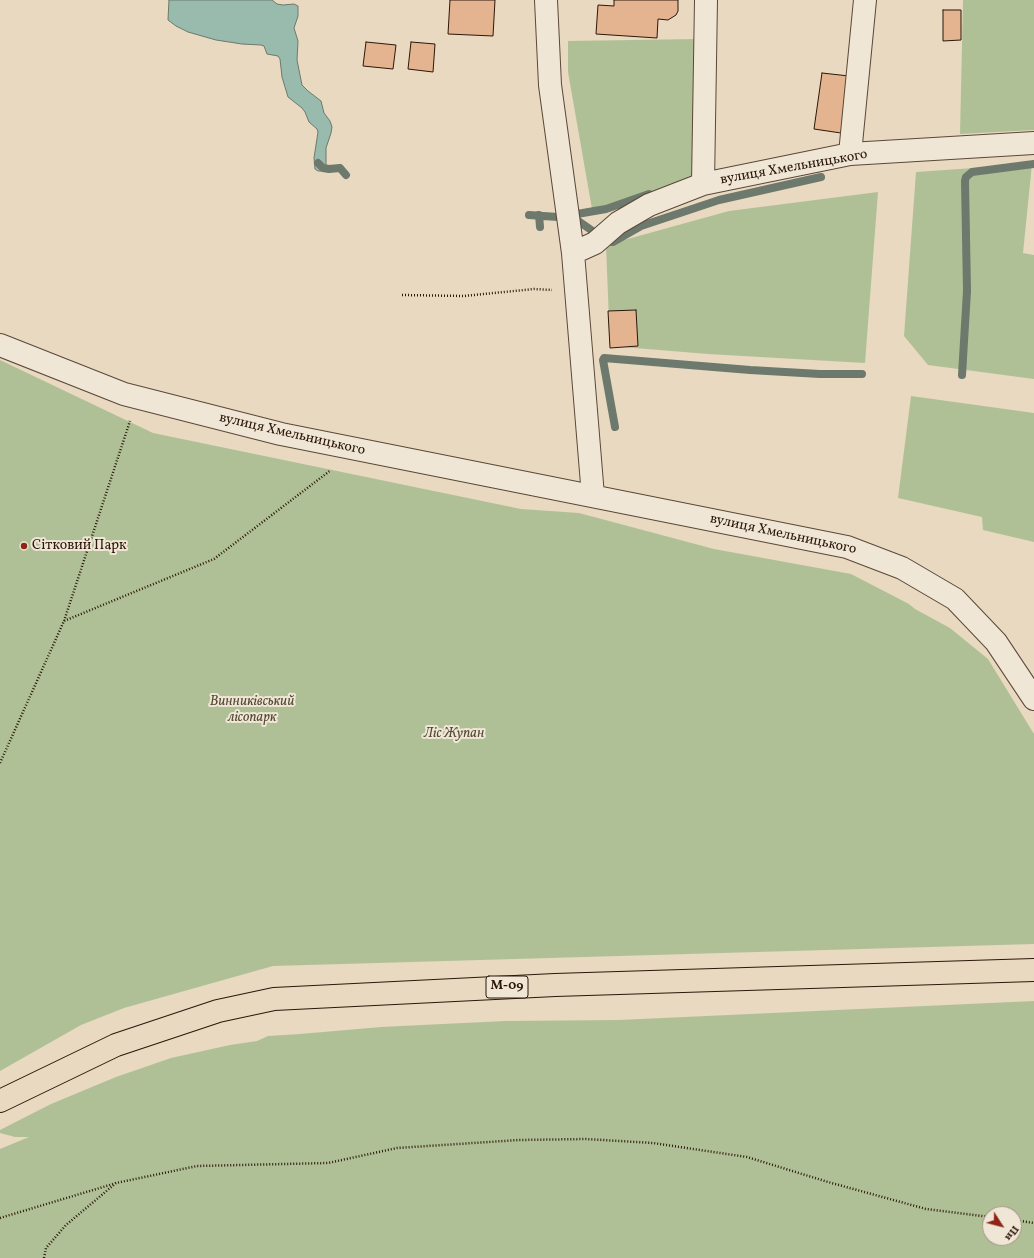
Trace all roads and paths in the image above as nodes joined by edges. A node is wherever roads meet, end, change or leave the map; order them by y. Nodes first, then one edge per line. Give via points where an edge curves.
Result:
1 (546, 0) edge
2 (706, 0) edge
3 (865, 0) edge
4 (1034, 143) edge
5 (850, 154) junction
6 (703, 184) junction
7 (573, 253) junction
8 (576, 290) junction
9 (402, 295) dead end
10 (0, 345) edge
11 (138, 398) junction
12 (358, 450) junction
13 (592, 496) junction
14 (64, 621) junction
15 (1034, 699) edge
16 (0, 763) edge
17 (1034, 970) edge
18 (0, 1101) edge
19 (116, 1183) junction
20 (982, 1216) edge
21 (0, 1218) edge
22 (1022, 1221) edge
23 (1034, 1223) edge
24 (44, 1258) edge

1 - 7 street via 550,85
2 - 6 street
3 - 5 street
4 - 5 street, вулиця Хмельницького
5 - 6 street, вулиця Хмельницького
6 - 7 street, вулиця Хмельницького via 649,205 618,223 596,243
7 - 8 street
8 - 9 path via 534,290 464,296
8 - 13 street
10 - 11 street, вулиця Хмельницького
11 - 12 street, вулиця Хмельницького via 281,434
11 - 14 path
12 - 13 street, вулиця Хмельницького
12 - 14 path via 214,559
13 - 15 street, вулиця Хмельницького via 848,547 902,568 955,599 996,642
14 - 16 path
17 - 18 main road, М-09 via 555,985 274,999 218,1011 116,1045
19 - 20 path via 197,1166 328,1163 397,1148 519,1140 586,1139 653,1143 747,1157 926,1209
19 - 21 path
19 - 24 path via 66,1224 46,1248
22 - 23 path

